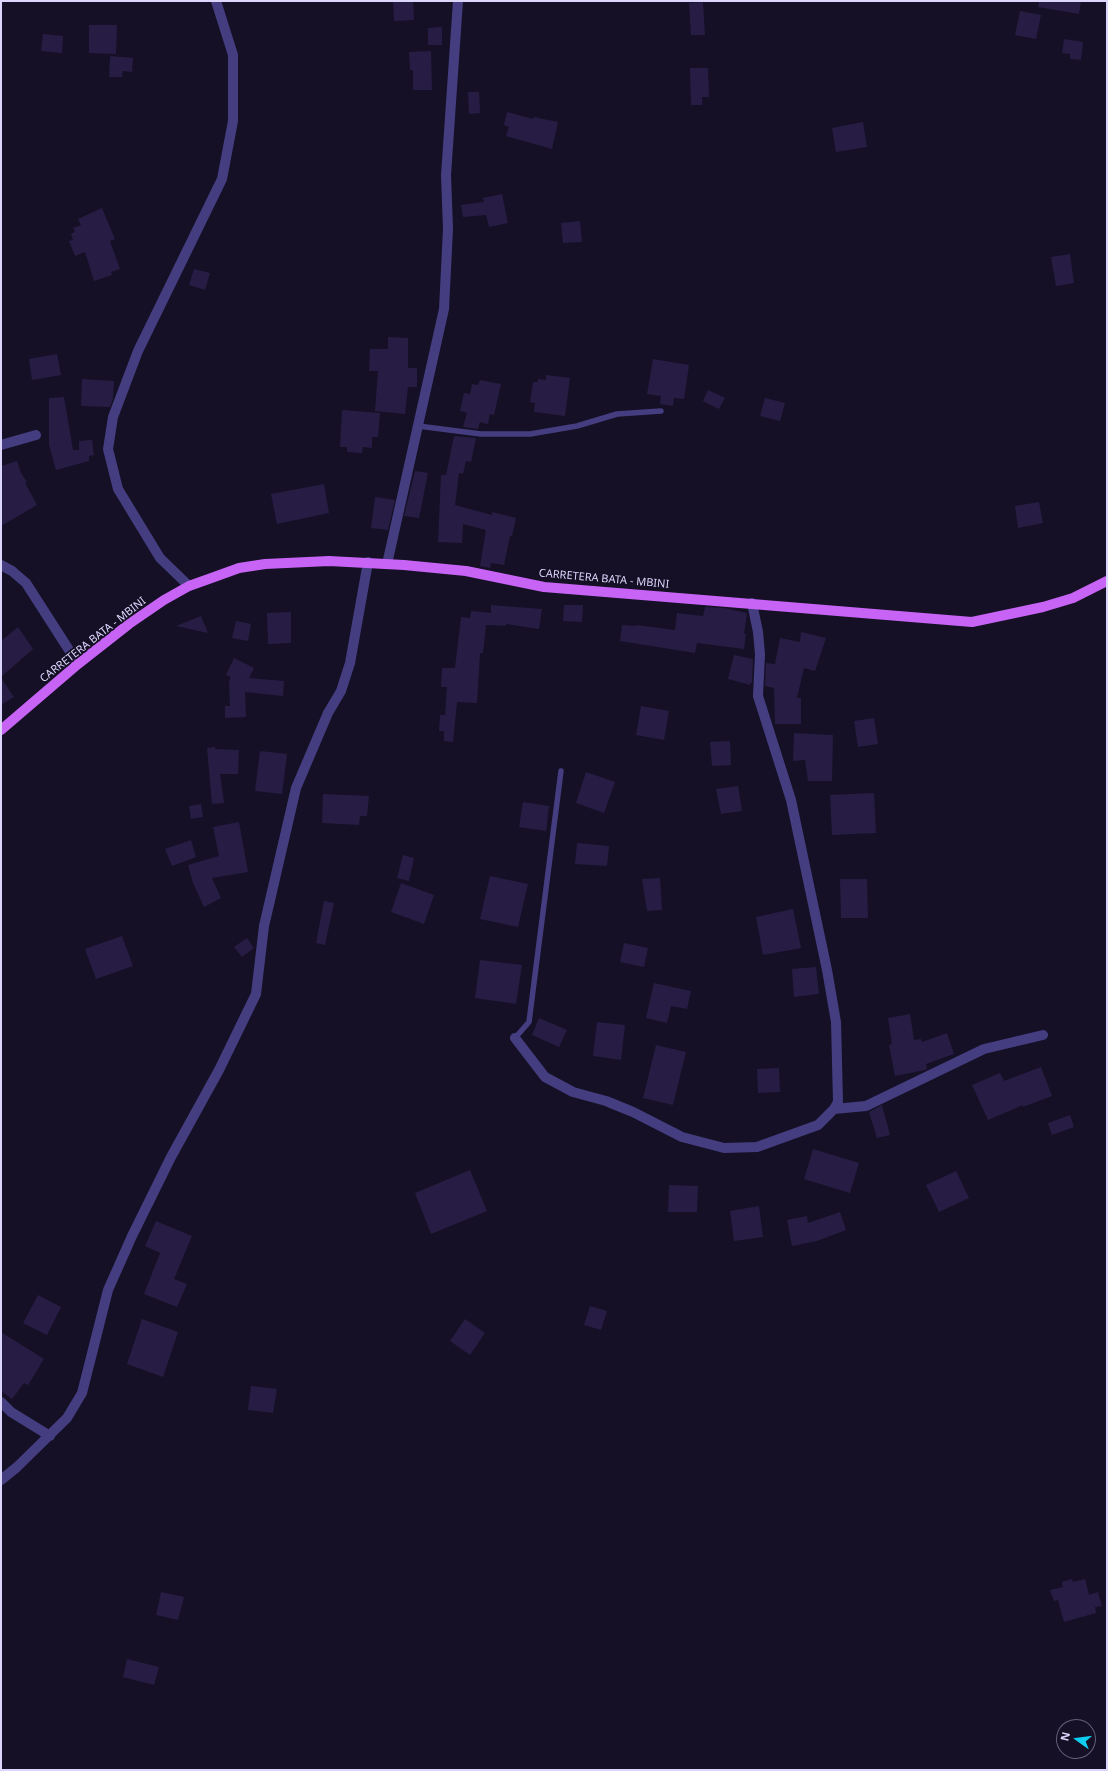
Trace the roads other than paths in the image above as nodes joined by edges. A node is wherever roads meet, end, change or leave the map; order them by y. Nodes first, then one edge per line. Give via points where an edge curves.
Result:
1 (216, 1) edge
2 (458, 1) edge
3 (661, 411) dead end
4 (418, 426) junction
5 (36, 435) dead end
6 (1, 445) edge
7 (368, 562) junction
8 (387, 564) junction
9 (1, 565) edge
10 (1107, 581) edge
11 (189, 586) junction
12 (752, 603) junction
13 (78, 664) junction
14 (1, 730) edge
15 (561, 771) dead end
16 (1043, 1035) dead end
17 (515, 1038) joint
18 (834, 1109) junction
19 (1, 1402) edge
20 (50, 1436) junction
21 (1, 1480) edge

1 - 11 street via 233,55 233,121 222,179 138,351 113,417 108,450 118,489 160,558
2 - 4 street via 446,175 448,229 444,309
3 - 4 lane via 617,414 577,426 530,434 481,434
4 - 8 street
5 - 6 street
7 - 8 main road, CARRETERA BATA - MBINI
7 - 11 main road, CARRETERA BATA - MBINI via 265,564 239,568
7 - 20 street via 350,663 341,691 328,713 296,788 264,926 256,994 219,1070 171,1157 108,1290 82,1393 67,1418
8 - 12 main road, CARRETERA BATA - MBINI via 466,571 544,587
9 - 13 street via 26,583
10 - 12 main road, CARRETERA BATA - MBINI via 1073,598 1043,608 972,622
11 - 13 main road, CARRETERA BATA - MBINI via 129,624
12 - 18 street via 760,654 758,696 791,800 836,1022 838,1102
13 - 14 main road, CARRETERA BATA - MBINI
15 - 17 lane via 529,1022
16 - 18 street via 984,1049 866,1106
17 - 18 street via 546,1078 573,1092 633,1112 682,1137 724,1148 757,1146 792,1135 818,1125
19 - 20 street via 11,1412
20 - 21 street

